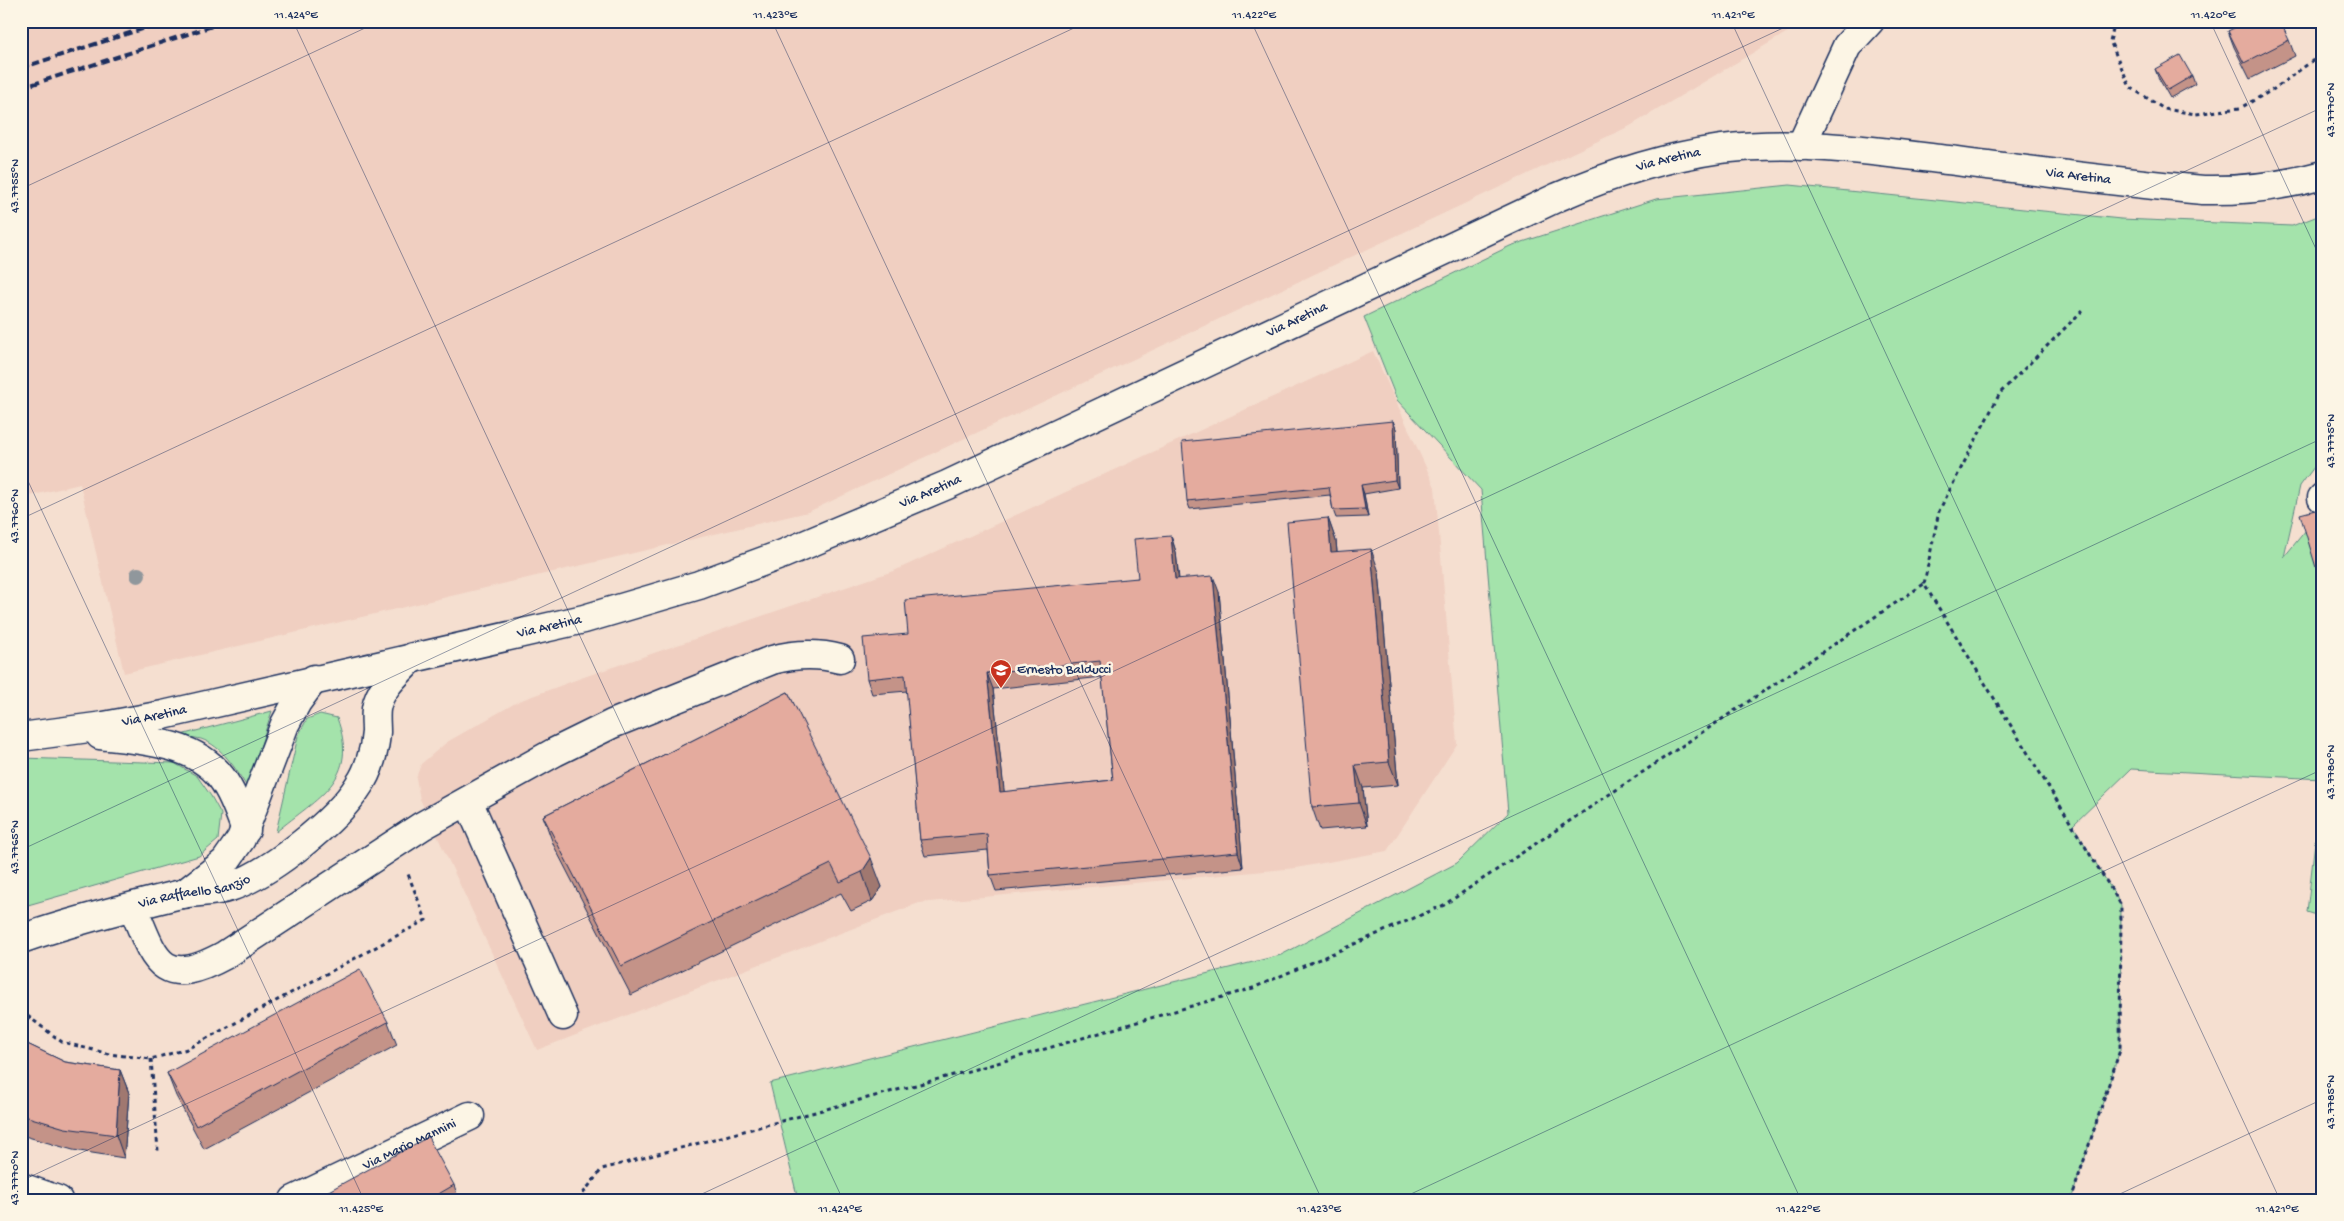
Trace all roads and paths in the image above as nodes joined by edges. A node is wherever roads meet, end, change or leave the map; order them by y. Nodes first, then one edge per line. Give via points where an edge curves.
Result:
1 (1870, 21) edge
2 (2115, 21) edge
3 (2323, 53) edge
4 (1801, 146) junction
5 (2323, 175) edge
6 (2084, 309) dead end
7 (1924, 584) junction
8 (413, 657) junction
9 (840, 659) dead end
10 (314, 679) junction
11 (376, 708) junction
12 (71, 731) junction
13 (21, 737) edge
14 (468, 801) junction
15 (246, 830) junction
16 (406, 870) dead end
17 (184, 894) junction
18 (133, 907) junction
19 (21, 939) edge
20 (21, 1012) edge
21 (563, 1016) dead end
22 (151, 1059) junction
23 (470, 1116) dead end
24 (158, 1150) dead end
25 (21, 1187) edge
26 (58, 1200) edge
27 (294, 1200) edge
28 (578, 1200) edge
29 (2071, 1200) edge

1 - 4 street via 1847,46
2 - 3 path via 2110,41 2130,87 2164,109 2196,114 2240,108 2274,89
4 - 5 street, Via Aretina via 1860,149 2203,190 2252,189
4 - 8 street, Via Aretina via 1749,147 1692,154 1593,182 956,481 818,540 648,601 584,619
6 - 7 path via 2000,393 1939,511
7 - 28 path via 1444,905 1253,988 986,1066 602,1169
7 - 29 path via 2122,905 2120,1050
8 - 10 street, Via Aretina
8 - 11 street via 391,680
9 - 14 street via 825,655 791,655 751,667 583,738
10 - 11 street via 351,681 364,691
10 - 12 street, Via Aretina via 163,715
10 - 15 street via 285,724
11 - 17 street, Via Raffaello Sanzio via 376,733 369,763 346,804 299,846 252,876 218,891
12 - 13 street, Via Aretina
12 - 15 street via 144,741 197,756 224,782 236,802
14 - 18 street via 422,826 225,955 197,968 176,970 159,963
14 - 21 street
15 - 17 street via 225,862
16 - 22 path via 426,920 187,1049
17 - 18 street, Via Raffaello Sanzio
18 - 19 street, Via Raffaello Sanzio
20 - 22 path via 62,1042 109,1054
22 - 24 path
23 - 27 street, Via Mario Mannini
25 - 26 street

